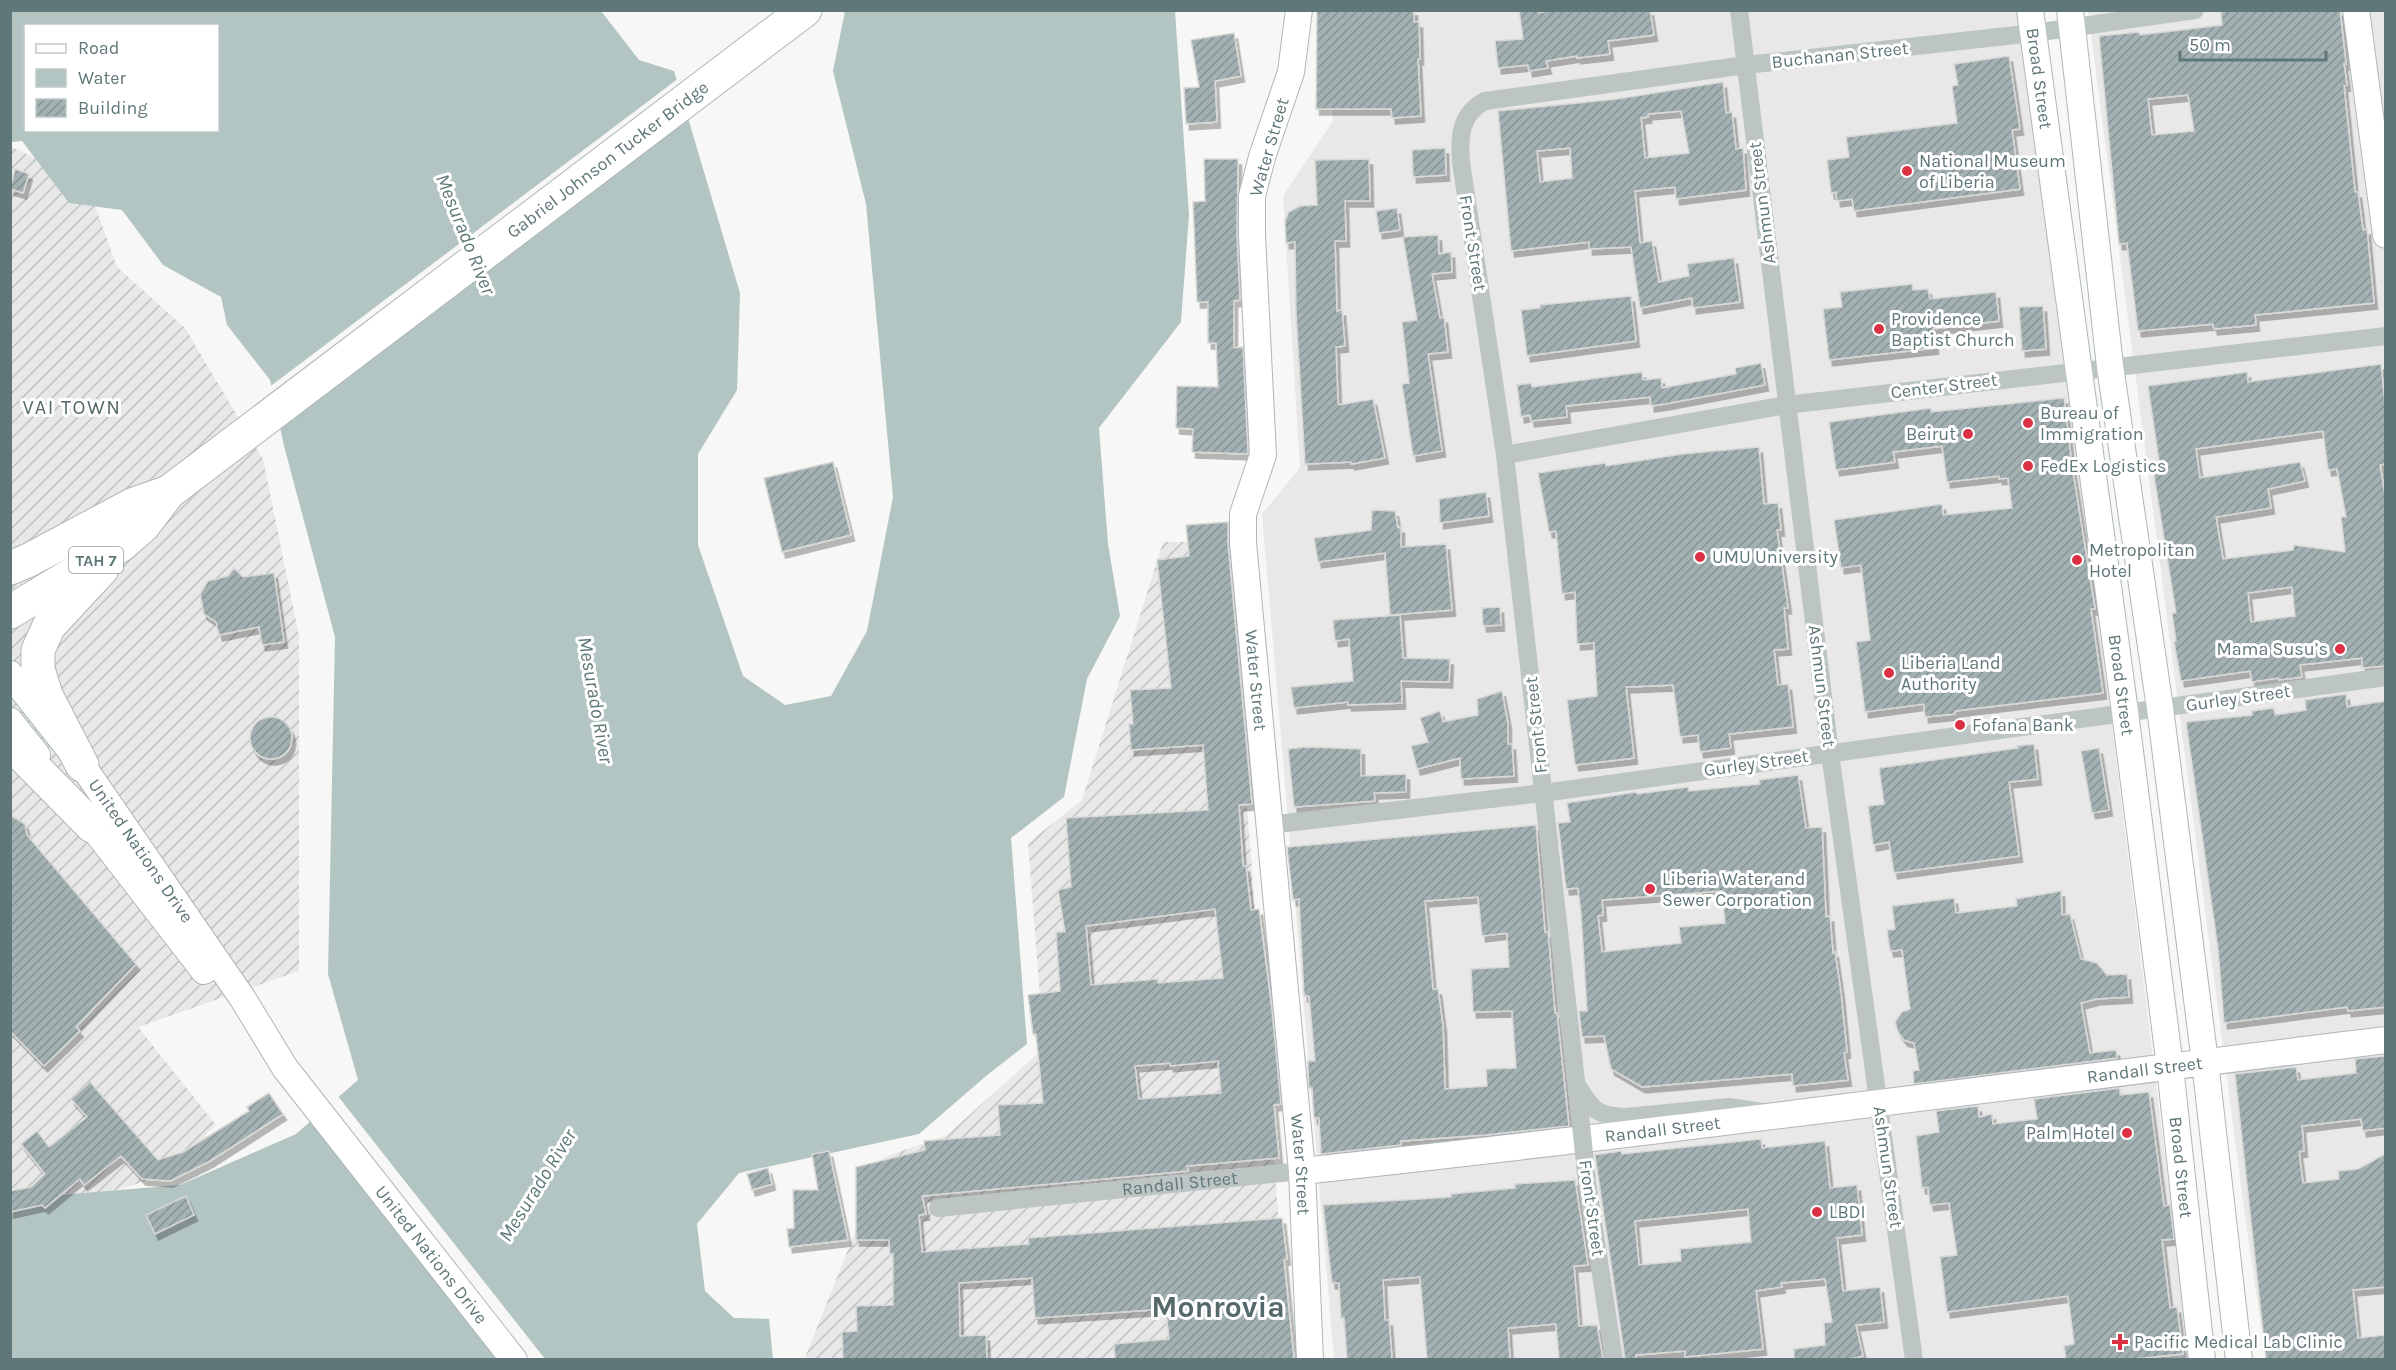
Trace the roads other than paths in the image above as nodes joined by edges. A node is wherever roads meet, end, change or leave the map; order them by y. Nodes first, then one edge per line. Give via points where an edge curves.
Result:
1 (806, 10) edge
2 (1299, 10) edge
3 (1739, 10) edge
4 (2195, 10) edge
5 (2356, 10) edge
6 (2071, 19) edge
7 (2032, 22) edge
8 (1746, 65) junction
9 (1485, 101) joint
10 (2385, 235) edge
11 (2385, 336) edge
12 (2110, 366) junction
13 (2078, 370) junction
14 (1786, 405) junction
15 (1505, 455) junction
16 (169, 492) junction
17 (121, 544) junction
18 (10, 568) edge
19 (10, 586) edge
20 (10, 612) edge
21 (10, 674) edge
22 (2385, 678) edge
23 (2160, 708) junction
24 (2125, 712) junction
25 (10, 721) edge
26 (10, 743) edge
27 (1830, 753) junction
28 (82, 765) junction
29 (1543, 794) junction
30 (1269, 825) junction
31 (92, 826) junction
32 (263, 1034) junction
33 (2385, 1041) edge
34 (2205, 1062) junction
35 (2170, 1066) junction
36 (1576, 1084) junction
37 (1879, 1102) junction
38 (1775, 1115) junction
39 (1302, 1171) junction
40 (938, 1208) dead end
41 (514, 1359) edge
42 (1310, 1359) edge
43 (1614, 1359) edge
44 (1914, 1359) edge
45 (2202, 1359) edge
46 (2239, 1359) edge

1 - 16 highway, Gabriel Johnson Tucker Bridge
2 - 30 street, Water Street via 1291,72 1252,196 1263,455 1243,514 1243,543
3 - 8 street, Ashmun Street
4 - 6 street, Buchanan Street
5 - 10 street
6 - 7 street, Buchanan Street
6 - 12 street, Broad Street
7 - 8 street, Buchanan Street
7 - 13 street, Broad Street
8 - 9 street, Buchanan Street
8 - 14 street, Ashmun Street
9 - 15 street, Front Street via 1465,119 1460,142
11 - 12 street, Center Street
12 - 13 street, Center Street
12 - 23 street, Broad Street
13 - 14 street, Center Street
13 - 24 street, Broad Street
14 - 15 street, Center Street
14 - 27 street, Ashmun Street
15 - 29 street, Front Street
16 - 17 highway, TAH 7 via 143,526
16 - 18 highway, TAH 7 via 134,504
16 - 19 highway via 65,557
17 - 20 highway, TAH 7
17 - 28 highway via 49,626 38,650 38,669 46,695
21 - 28 street, United Nations Drive
22 - 23 street, Gurley Street
23 - 24 street, Gurley Street
23 - 34 street, Broad Street
24 - 27 street, Gurley Street
24 - 35 street, Broad Street
25 - 31 street, United Nations Drive
26 - 31 highway
27 - 29 street, Gurley Street
27 - 37 street, Ashmun Street
28 - 32 street, United Nations Drive
29 - 30 street, Gurley Street
29 - 36 street, Front Street
30 - 39 street, Water Street
31 - 32 street, United Nations Drive via 234,1010
32 - 41 street, United Nations Drive via 285,1068
33 - 34 street, Randall Street
34 - 35 street, Randall Street
34 - 46 street, Broad Street
35 - 37 street, Randall Street
35 - 45 street, Broad Street
36 - 38 street via 1591,1108 1611,1117 1730,1107
36 - 43 street, Front Street, bridge
37 - 38 street, Randall Street
37 - 44 street, Ashmun Street
38 - 39 street, Randall Street
39 - 40 street, Randall Street
39 - 42 street, Water Street

